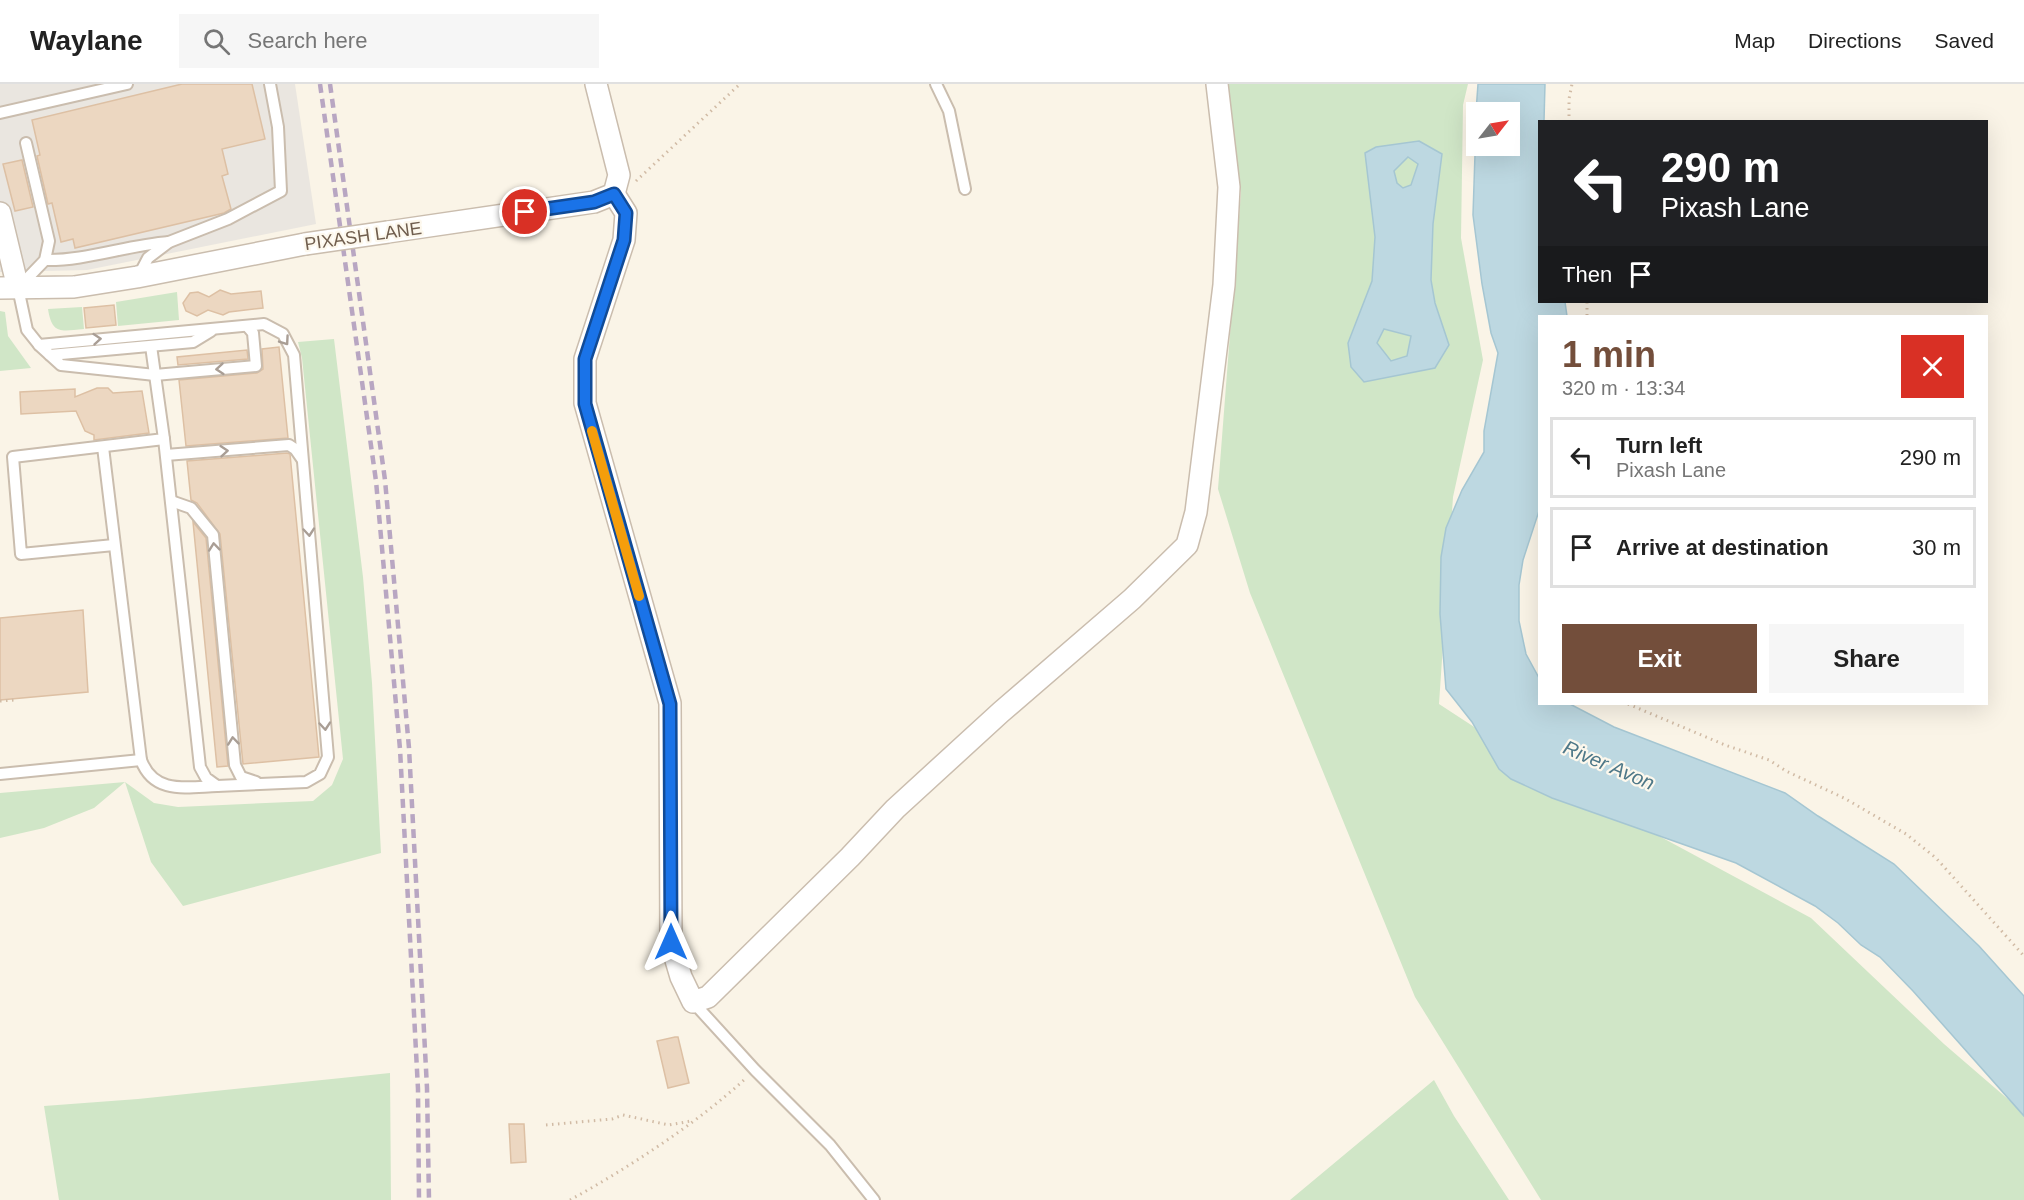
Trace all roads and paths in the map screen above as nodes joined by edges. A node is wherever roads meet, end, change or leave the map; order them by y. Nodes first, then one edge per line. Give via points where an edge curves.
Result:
1 (127, 84) edge
2 (270, 84) edge
3 (596, 84) edge
4 (740, 84) edge
5 (936, 84) edge
6 (1217, 84) edge
7 (1572, 84) edge
8 (0, 113) edge
9 (1569, 120) edge
10 (26, 143) dead end
11 (965, 189) dead end
12 (614, 194) junction
13 (0, 213) edge
14 (169, 242) junction
15 (45, 260) junction
16 (137, 277) junction
17 (9, 288) edge
18 (247, 326) junction
19 (214, 329) junction
20 (39, 345) junction
21 (152, 346) junction
22 (50, 355) junction
23 (155, 375) junction
24 (164, 440) junction
25 (103, 447) junction
26 (166, 455) junction
27 (303, 459) junction
28 (171, 501) junction
29 (114, 545) junction
30 (13, 699) dead end
31 (0, 701) edge
32 (1630, 705) edge
33 (141, 760) junction
34 (0, 774) edge
35 (262, 784) junction
36 (217, 786) junction
37 (2024, 957) edge
38 (693, 1002) junction
39 (755, 1070) junction
40 (693, 1120) junction
41 (546, 1125) dead end
42 (570, 1200) edge
43 (874, 1200) edge

1 - 8 lane
2 - 14 lane via 278,127 281,191 228,219
3 - 12 street via 619,175
4 - 12 path via 641,178
5 - 11 lane via 948,111
6 - 38 street via 1229,187 1224,285 1196,512 1187,545 896,809 708,997
7 - 9 path
10 - 15 lane via 49,242
12 - 16 street, PIXASH LANE, bridge via 594,202 305,244
12 - 38 street via 626,213 624,240 585,359 585,404 670,704 671,942
13 - 17 street
14 - 15 lane via 61,261
14 - 16 lane via 148,258
15 - 17 lane
16 - 17 street, PIXASH LANE via 75,287
17 - 20 lane via 27,330
18 - 19 lane
18 -> 23 lane via 253,333 256,366
18 -> 27 lane via 264,324 283,334 294,355
20 -> 19 lane
19 - 21 lane via 193,342
20 - 22 lane
21 - 22 lane
21 - 23 lane
22 - 23 lane via 61,365
23 - 24 lane
24 - 25 lane
24 - 26 lane
25 - 29 lane
25 - 29 lane via 13,457 21,554
26 -> 27 lane via 289,445
26 - 28 lane
27 -> 35 lane via 328,757 320,774 306,782
35 -> 28 lane via 241,777 236,765 213,535 191,508
28 - 36 lane via 200,767
29 - 33 lane
30 - 31 path
32 - 37 path via 1769,760 1906,834 1936,858
33 - 34 lane
33 - 36 lane via 159,784 175,788
35 - 36 lane
38 - 39 lane
39 - 40 path
39 - 43 lane via 830,1145
40 - 41 path via 669,1125 623,1115
40 - 42 path

